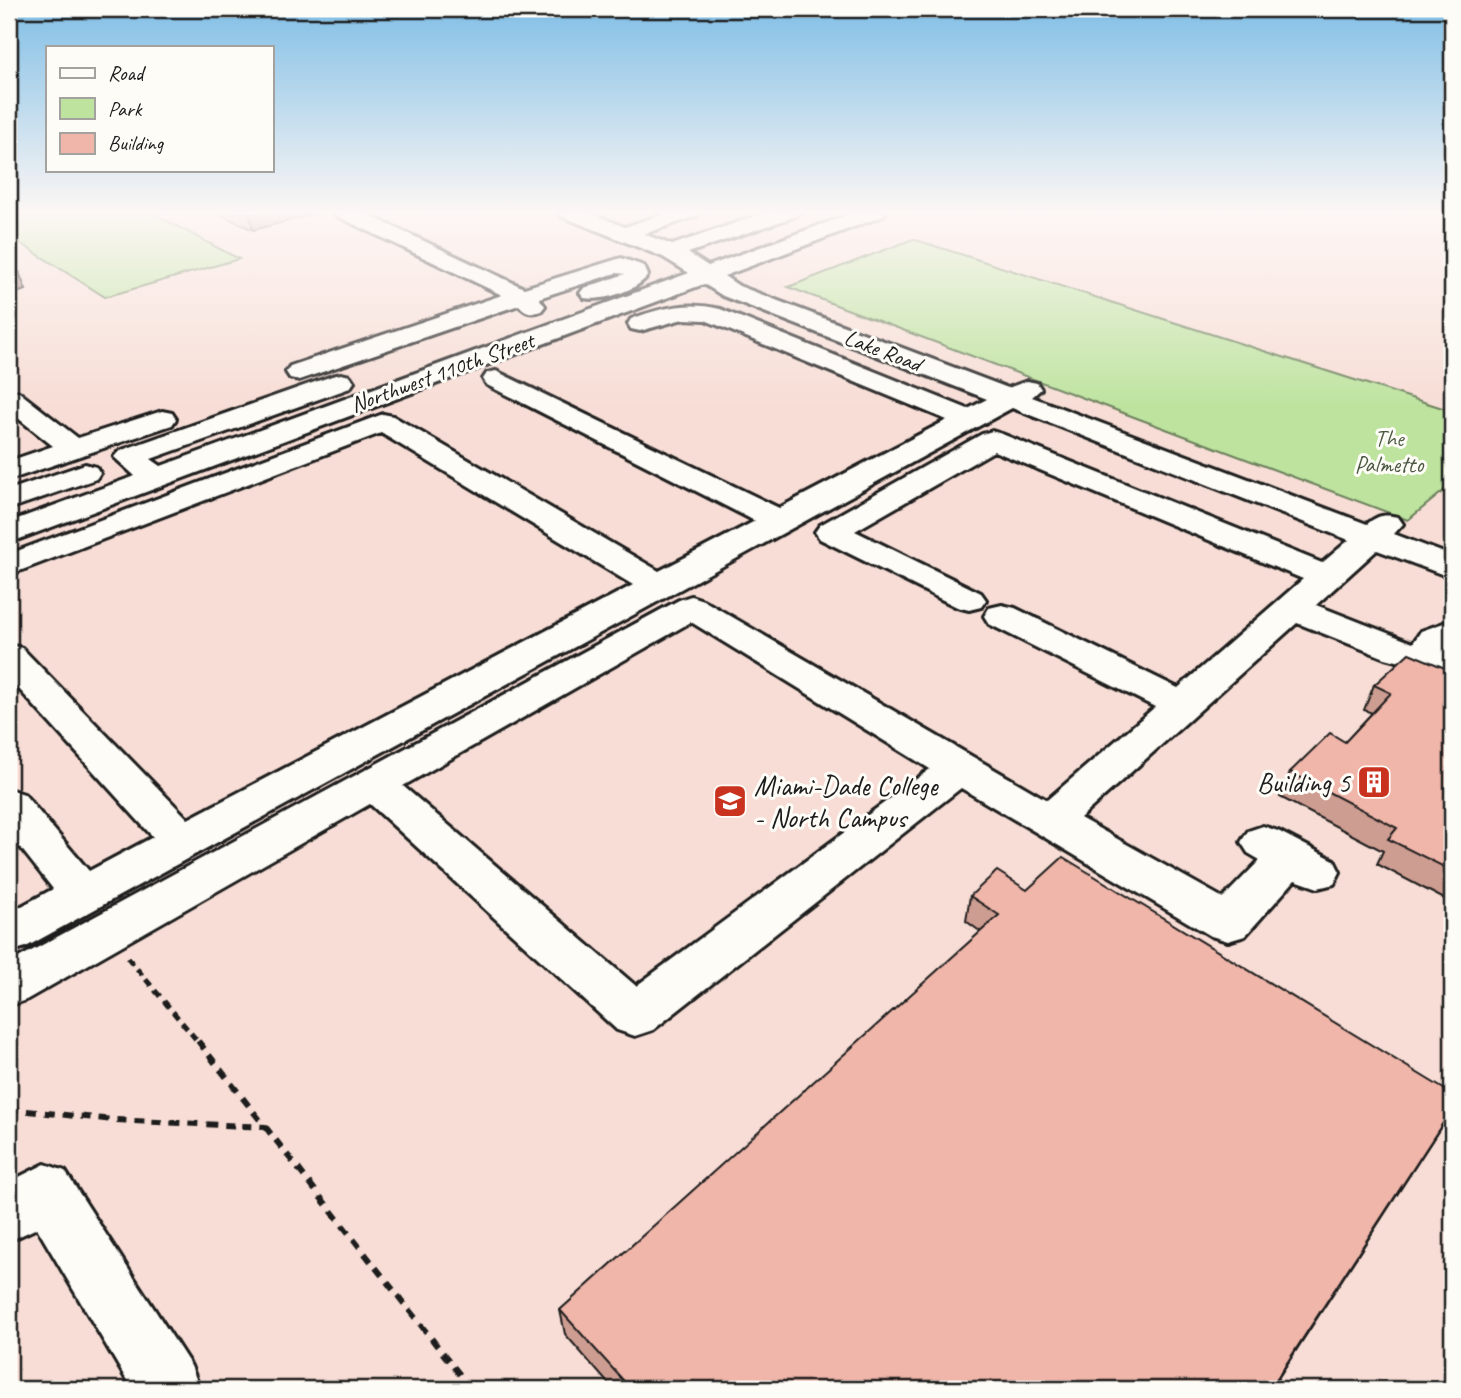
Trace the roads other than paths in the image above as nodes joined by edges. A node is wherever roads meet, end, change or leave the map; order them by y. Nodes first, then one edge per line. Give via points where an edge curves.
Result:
1 (477, 277) edge
2 (700, 277) edge
3 (710, 277) edge
4 (531, 304) junction
5 (569, 326) junction
6 (1018, 393) junction
7 (9, 398) edge
8 (970, 420) junction
9 (74, 449) junction
10 (130, 457) junction
11 (9, 471) edge
12 (158, 478) junction
13 (9, 500) edge
14 (780, 522) junction
15 (1380, 531) junction
16 (9, 533) edge
17 (1452, 549) edge
18 (9, 565) edge
19 (1452, 568) edge
20 (1327, 577) junction
21 (659, 586) junction
22 (969, 600) dead end
23 (1292, 608) junction
24 (1002, 615) dead end
25 (9, 656) edge
26 (1444, 657) edge
27 (1182, 705) junction
28 (958, 768) junction
29 (373, 783) junction
30 (297, 803) junction
31 (9, 804) edge
32 (1050, 821) junction
33 (183, 841) junction
34 (1291, 857) dead end
35 (83, 895) junction
36 (9, 934) edge
37 (9, 986) edge
38 (9, 1214) edge
39 (168, 1389) edge

1 - 4 street
2 - 5 street, Northwest 110th Street
3 - 6 street, Lake Road via 731,291
4 - 5 street
4 - 9 street
4 - 10 street
5 - 12 street, Northwest 110th Street
6 - 8 street
6 - 15 street, Lake Road
7 - 9 street
8 - 14 street
8 - 14 street via 692,310 672,311 483,384
9 - 11 street
10 - 12 street
10 - 13 street
12 - 16 street, Northwest 110th Street
14 - 21 street
15 - 17 street, Lake Road
15 - 19 street, Lake Road
15 - 20 street
18 - 21 street via 395,418
20 - 22 street via 992,440 831,532
20 - 23 street
21 - 30 street
23 - 26 street via 1398,650
23 - 27 street
24 - 27 street
25 - 33 street
27 - 32 street
28 - 29 street via 691,607
28 - 29 street via 635,1015
28 - 32 street
29 - 30 street
30 - 33 street
30 - 37 street
31 - 35 street
32 - 34 street via 1228,923
33 - 35 street
35 - 36 street
38 - 39 street via 45,1190

